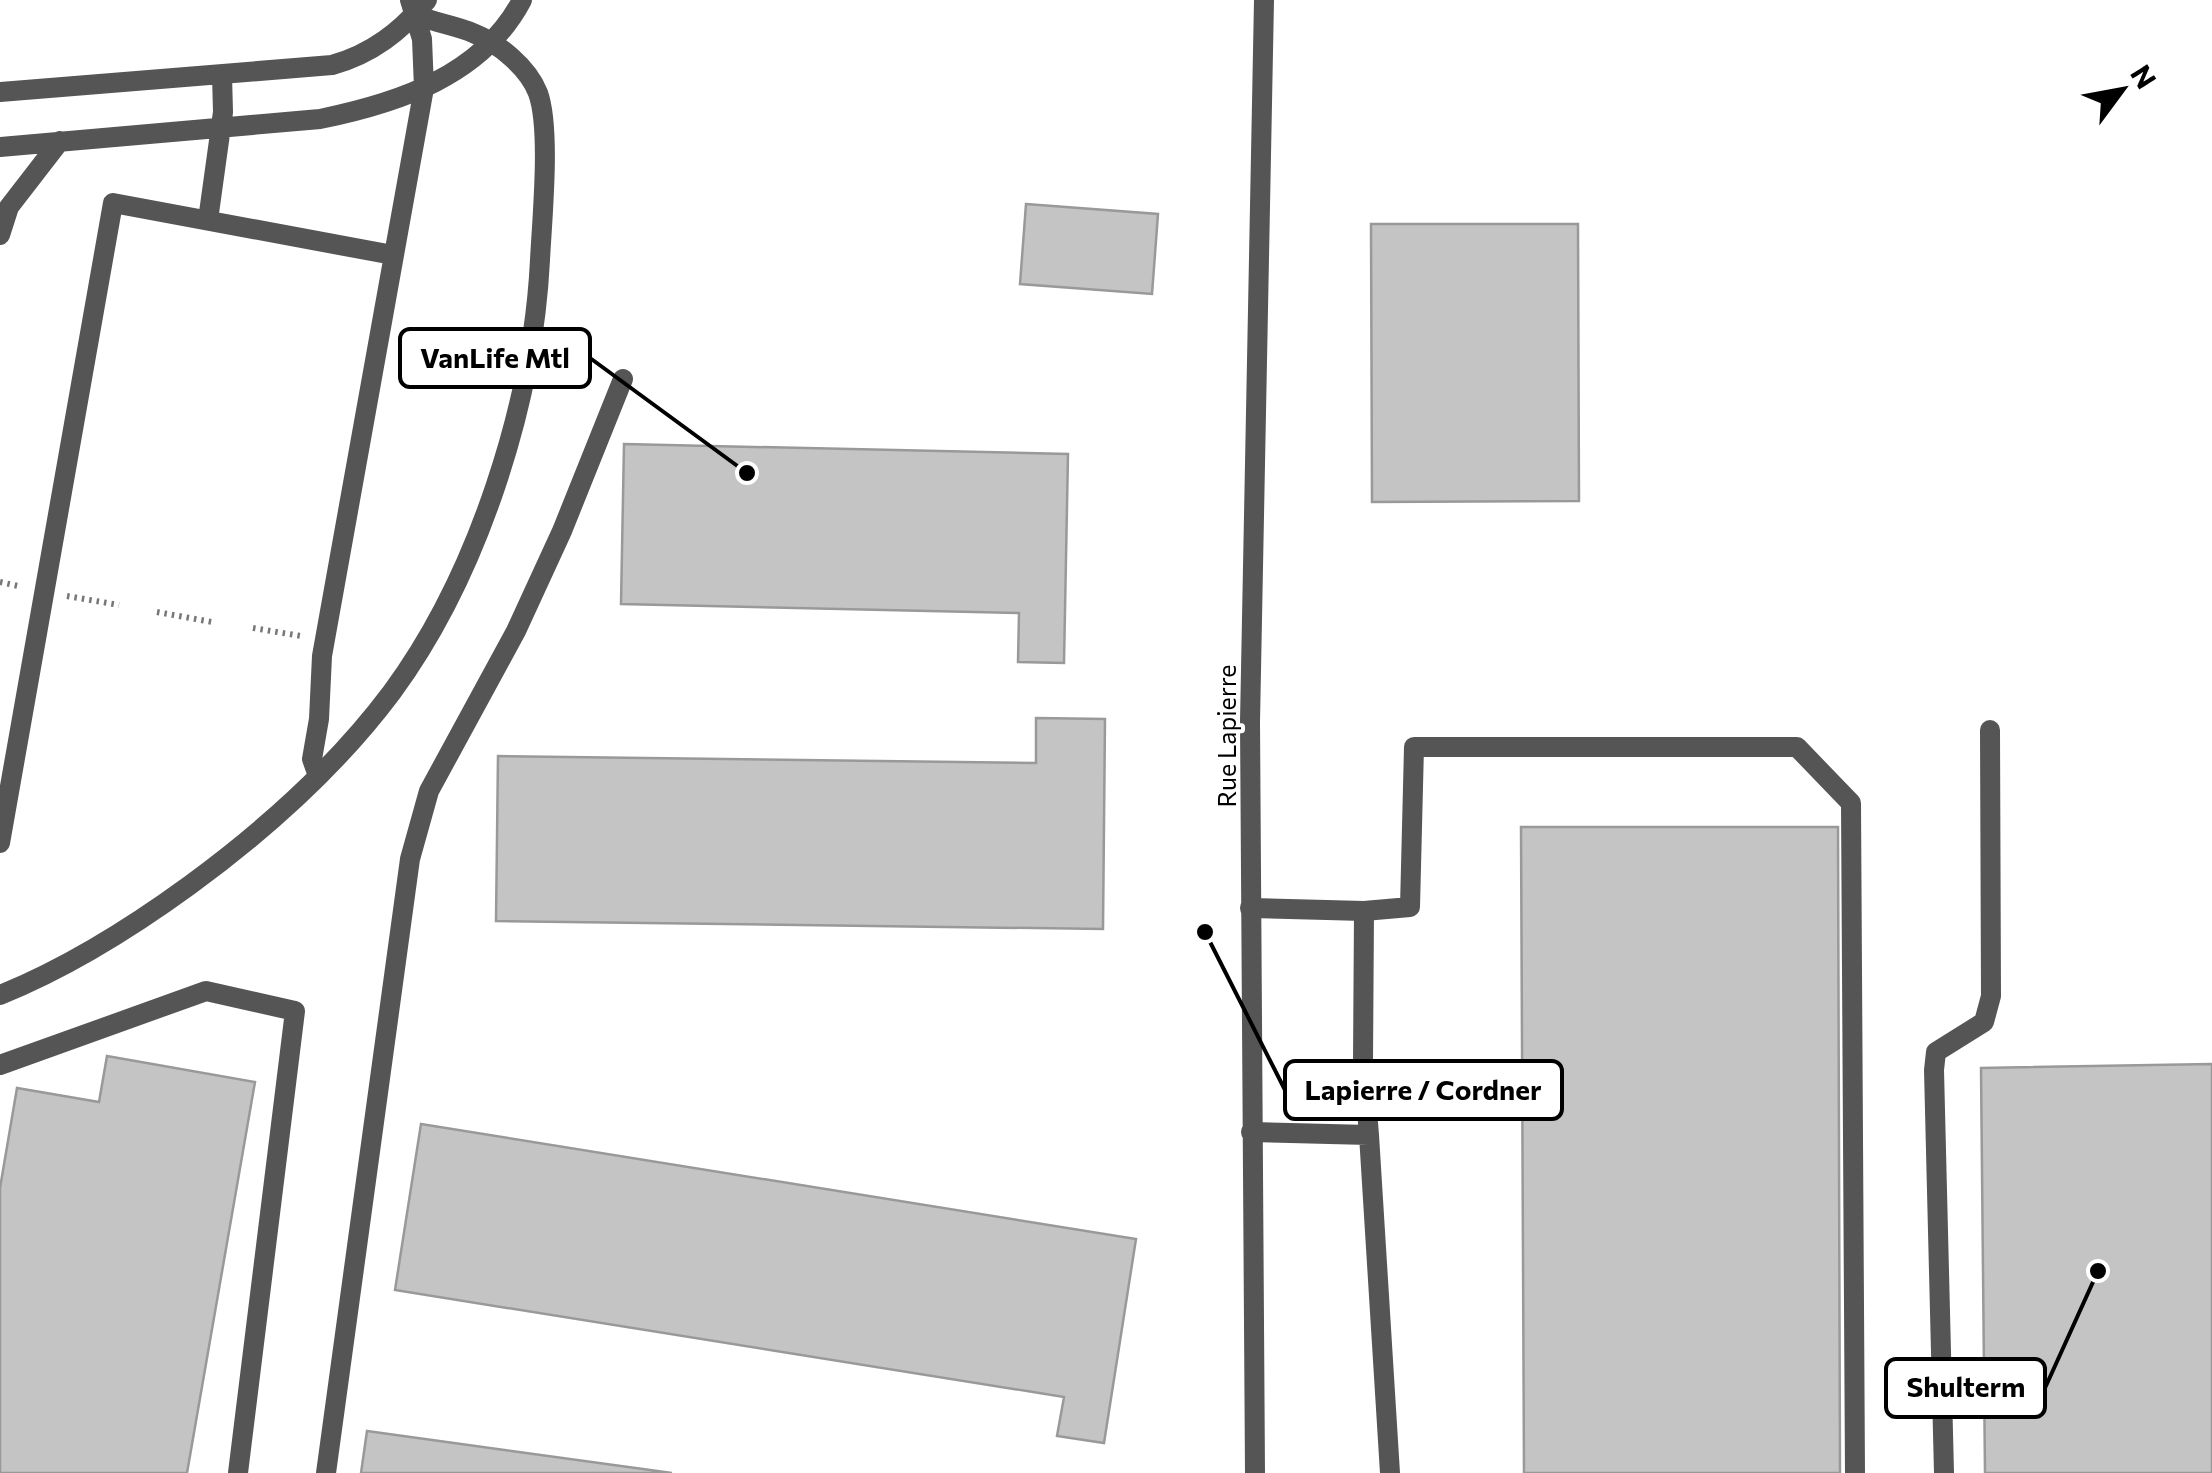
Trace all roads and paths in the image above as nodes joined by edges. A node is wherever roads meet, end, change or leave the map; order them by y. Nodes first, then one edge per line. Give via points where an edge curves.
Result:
1 (522, 0) edge
2 (1264, 0) edge
3 (418, 5) edge
4 (492, 43) junction
5 (222, 75) junction
6 (424, 88) junction
7 (0, 92) edge
8 (221, 126) junction
9 (60, 141) junction
10 (0, 148) edge
11 (208, 220) junction
12 (0, 236) edge
13 (393, 255) junction
14 (623, 379) dead end
15 (0, 582) edge
16 (26, 588) dead end
17 (61, 595) dead end
18 (119, 605) dead end
19 (156, 612) dead end
20 (212, 622) dead end
21 (252, 628) dead end
22 (310, 638) dead end
23 (1990, 730) dead end
24 (318, 776) junction
25 (0, 843) edge
26 (1250, 908) junction
27 (1364, 911) junction
28 (0, 995) edge
29 (0, 1065) edge
30 (1252, 1132) junction
31 (1369, 1135) junction
32 (238, 1473) edge
33 (326, 1473) edge
34 (1256, 1473) edge
35 (1390, 1473) edge
36 (1855, 1473) edge
37 (1944, 1473) edge

1 - 4 street
2 - 26 street, Rue Lapierre
3 - 4 street
3 - 5 street via 390,37 350,60
3 - 6 street
4 - 6 street
4 - 24 street via 530,76 542,106 543,202 528,371 490,500 432,628 390,694
5 - 7 street
5 - 8 street
6 - 8 street via 320,119
6 - 13 street
8 - 9 street
8 - 11 street
9 - 10 street
9 - 12 street via 9,207
11 - 13 street
11 - 25 street via 112,203
13 - 24 street via 322,656 312,759
14 - 33 street via 516,631 429,791 410,859
15 - 16 path
17 - 18 path
19 - 20 path
21 - 22 path
23 - 37 street via 1992,996 1984,1022 1936,1052 1934,1070
24 - 28 street via 239,848 162,905
26 - 27 street
26 - 30 street, Rue Lapierre
27 - 31 street
27 - 36 street via 1410,907 1414,747 1798,747 1851,803
29 - 32 street via 206,991 295,1011
30 - 31 street
30 - 34 street, Rue Lapierre
31 - 35 street

